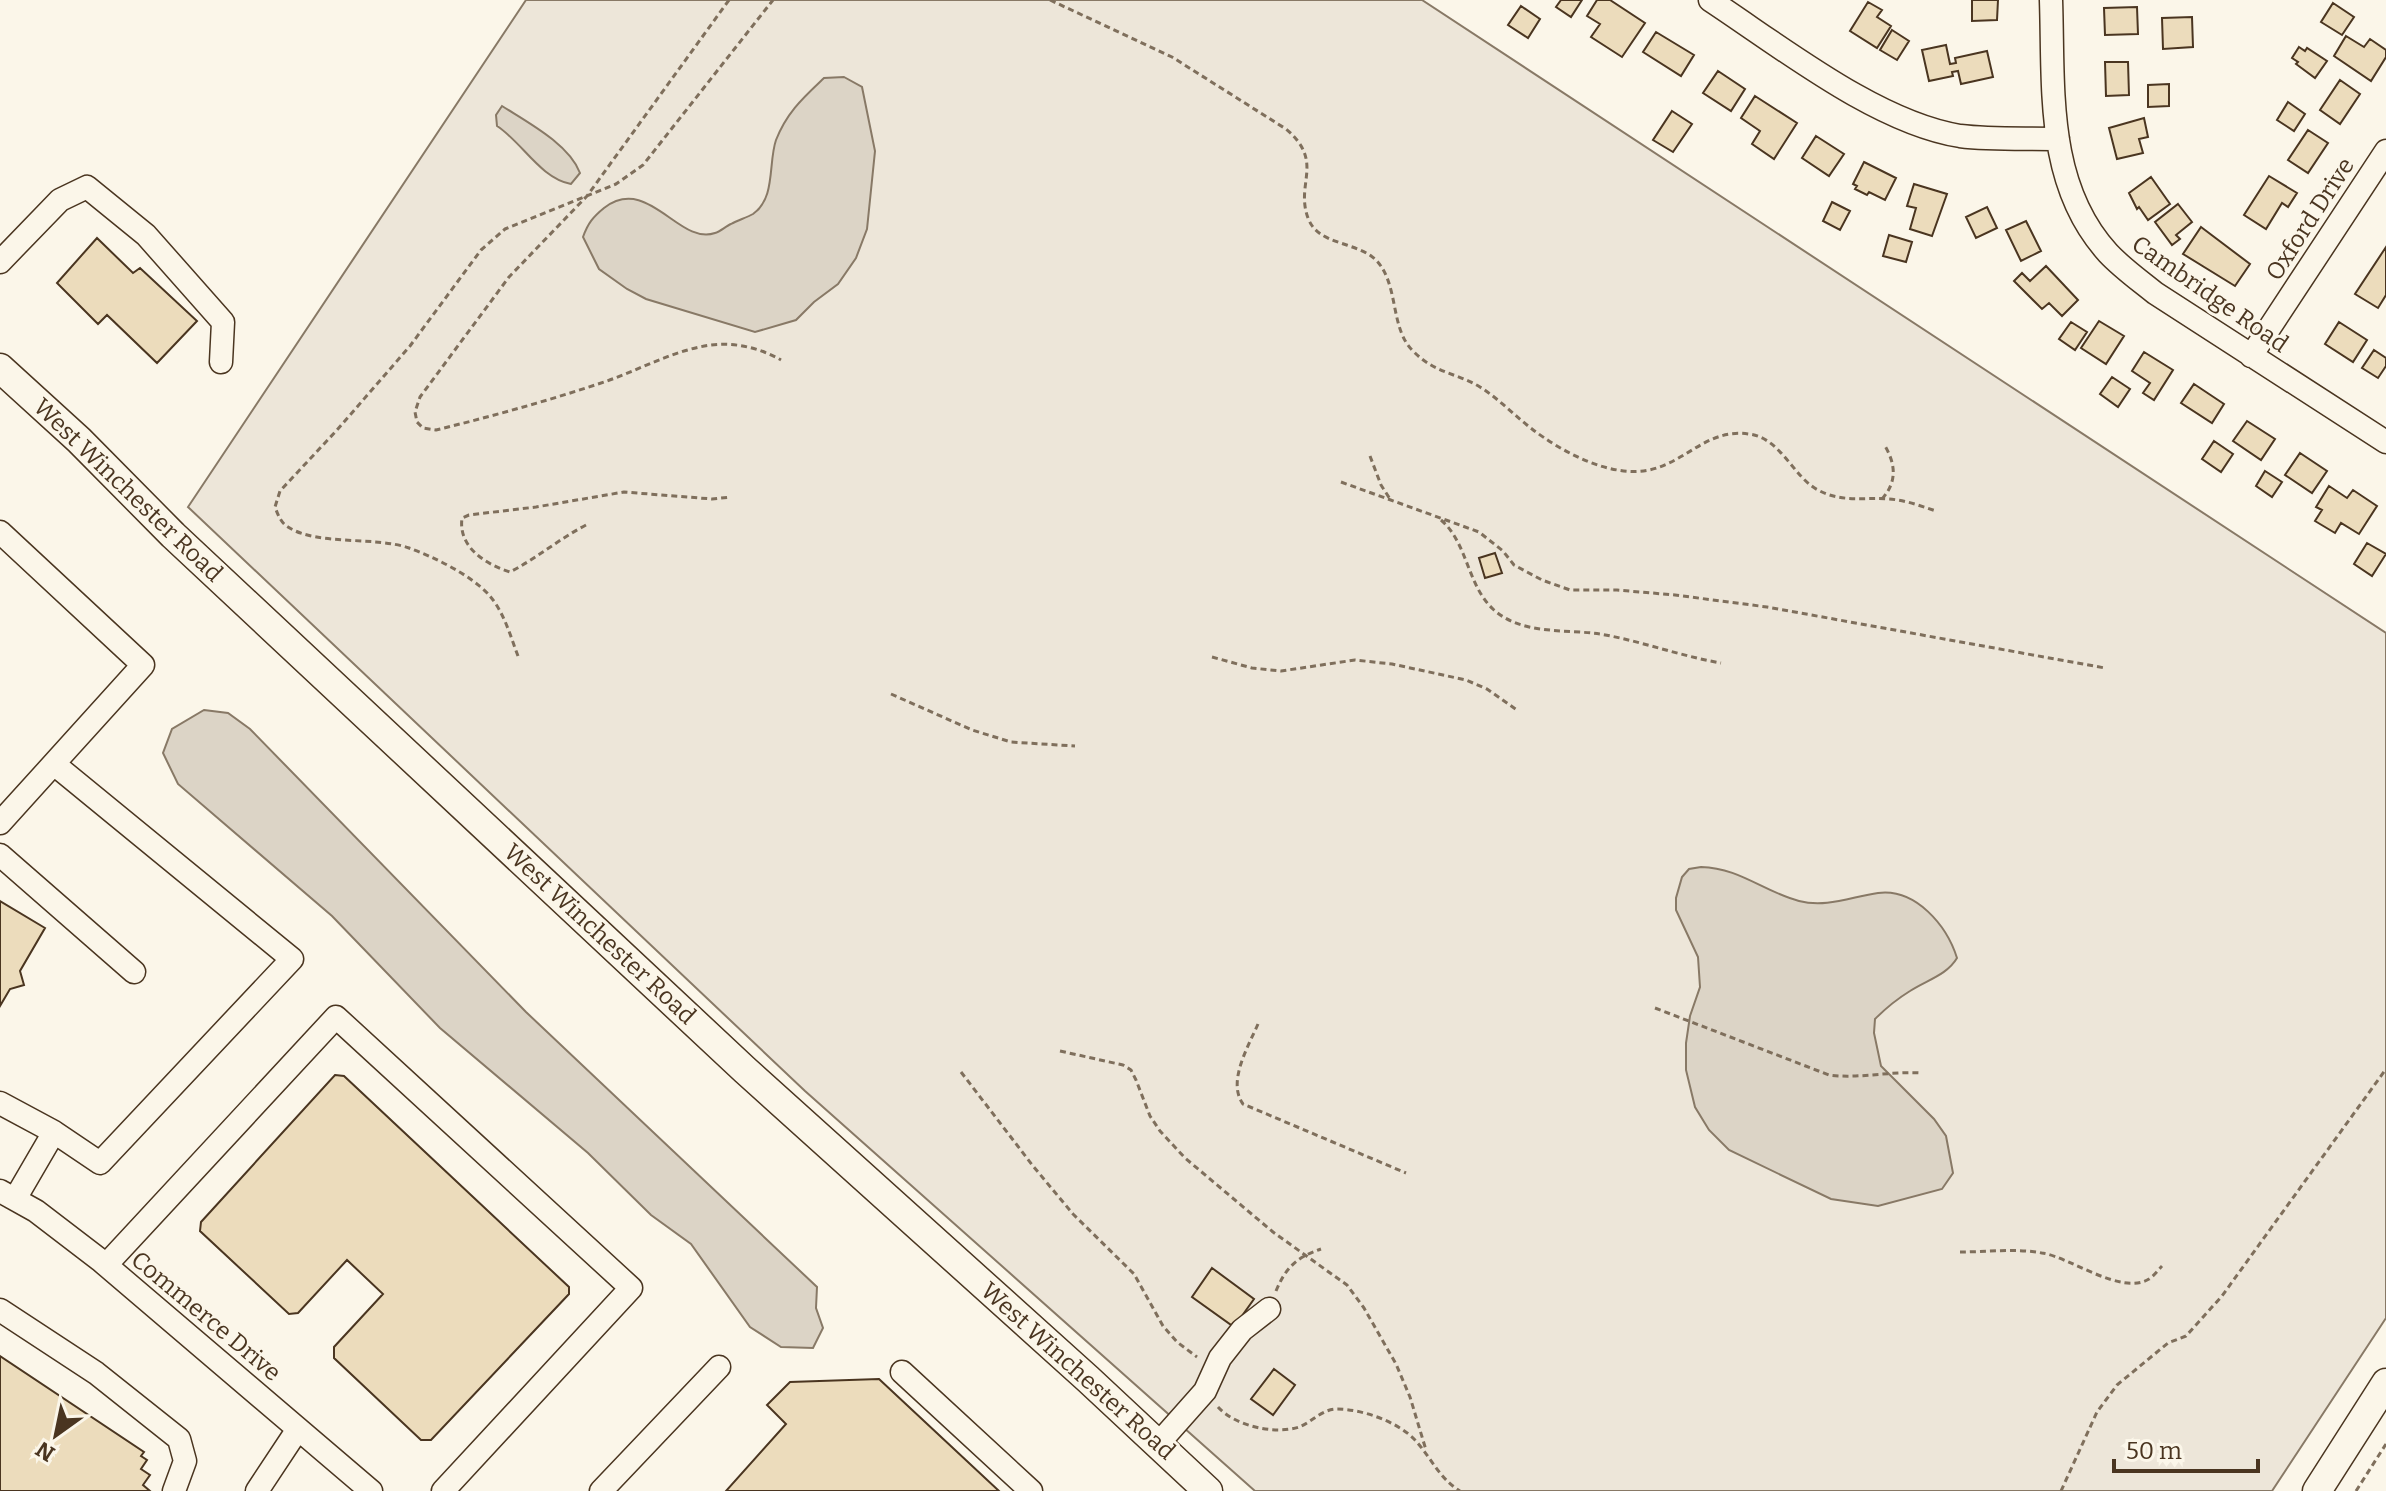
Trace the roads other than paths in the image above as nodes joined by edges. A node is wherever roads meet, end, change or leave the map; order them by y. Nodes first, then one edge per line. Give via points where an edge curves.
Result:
1 (1710, 0) edge
2 (2051, 0) edge
3 (2058, 139) junction
4 (2386, 151) edge
5 (0, 262) edge
6 (2251, 356) junction
7 (221, 362) dead end
8 (0, 368) edge
9 (2386, 442) edge
10 (0, 532) edge
11 (54, 764) junction
12 (0, 823) edge
13 (0, 855) edge
14 (134, 972) dead end
15 (0, 1103) edge
16 (54, 1132) junction
17 (7, 1195) edge
18 (106, 1265) junction
19 (1269, 1309) road end
20 (0, 1310) edge
21 (719, 1367) dead end
22 (902, 1372) dead end
23 (2386, 1383) edge
24 (298, 1429) junction
25 (1158, 1444) junction
26 (174, 1491) edge
27 (257, 1491) edge
28 (371, 1491) edge
29 (443, 1491) edge
30 (601, 1491) edge
31 (1031, 1491) edge
32 (1208, 1491) edge
33 (2317, 1491) edge

1 - 3 street via 1889,114 1961,136
2 - 3 street, Cambridge Road
3 - 6 street, Cambridge Road via 2074,201 2107,252 2155,293
4 - 6 street, Oxford Drive
5 - 7 street via 60,200 87,187 146,235 223,322
6 - 9 street, Cambridge Road
8 - 25 main road, West Winchester Road via 745,1070
10 - 11 street via 143,665
11 - 12 street
11 - 16 street via 292,959 100,1163
13 - 14 street
15 - 16 street
16 - 17 street
17 - 18 street, Commerce Drive
18 - 24 street, Commerce Drive
18 - 29 street via 336,1017 631,1288
19 - 25 street via 1242,1330 1220,1358 1205,1391
20 - 26 street via 96,1373 179,1439 185,1461
21 - 30 street
22 - 31 street
23 - 33 main road
24 - 27 street
24 - 28 street, Commerce Drive
25 - 32 main road, West Winchester Road

